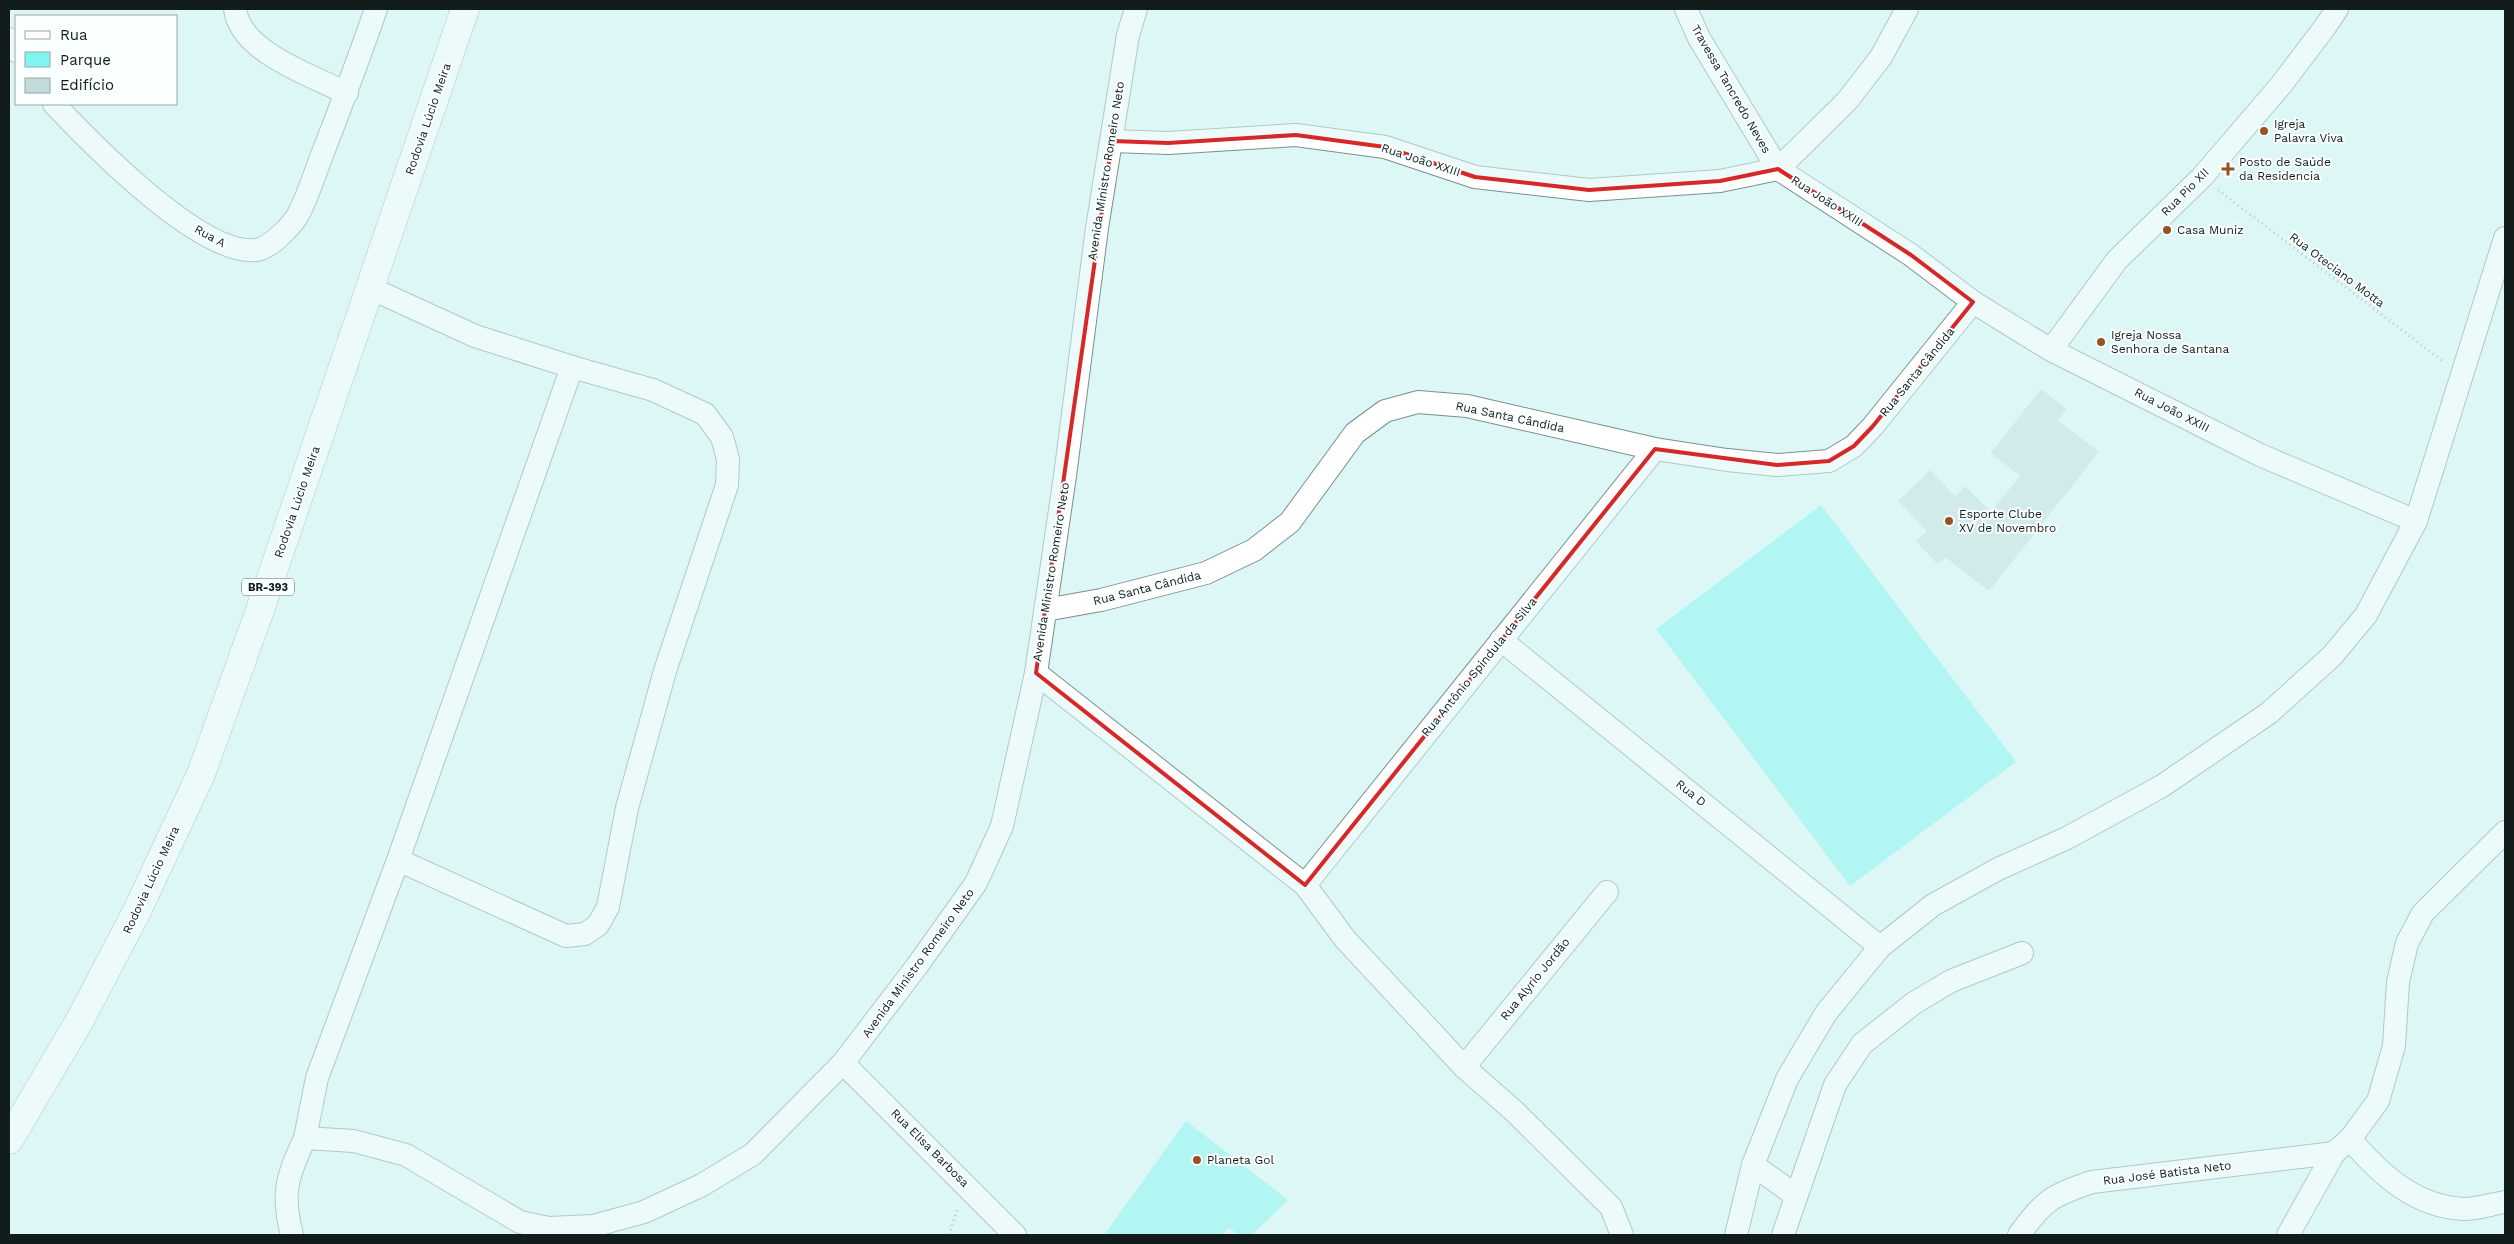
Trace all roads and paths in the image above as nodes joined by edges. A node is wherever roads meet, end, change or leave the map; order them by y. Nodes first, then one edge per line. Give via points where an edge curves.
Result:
1 (376, 9) edge
2 (466, 9) edge
3 (1136, 9) edge
4 (1686, 9) edge
5 (1908, 9) edge
6 (2336, 9) edge
7 (235, 11) edge
8 (347, 93) junction
9 (55, 105) edge
10 (1112, 141) junction
11 (1778, 169) junction
12 (2202, 177) junction
13 (2505, 238) edge
14 (370, 288) junction
15 (1973, 302) junction
16 (2051, 350) junction
17 (572, 367) junction
18 (2461, 376) junction
19 (1655, 449) junction
20 (2416, 521) junction
21 (1045, 610) junction
22 (1501, 640) junction
23 (1036, 673) junction
24 (2505, 832) edge
25 (398, 860) junction
26 (1305, 886) junction
27 (1607, 892) dead end
28 (1880, 947) junction
29 (2022, 953) dead end
30 (843, 1063) junction
31 (1464, 1067) junction
32 (305, 1138) junction
33 (9, 1140) edge
34 (2342, 1146) junction
35 (1753, 1165) junction
36 (1795, 1195) junction
37 (2505, 1202) edge
38 (292, 1235) edge
39 (1015, 1235) edge
40 (1622, 1235) edge
41 (1736, 1235) edge
42 (1783, 1235) edge
43 (2019, 1235) edge
44 (2288, 1235) edge

1 - 8 street, Rua A
2 - 14 highway, Rodovia Lúcio Meira / BR-393
3 - 10 street, Avenida Ministro Romeiro Neto via 1128,35
4 - 11 street, Travessa Tancredo Neves via 1699,38
5 - 11 street via 1880,57 1847,101
6 - 12 street, Rua Pio XII via 2281,85
7 - 8 street via 245,35 274,58
8 - 9 street, Rua A via 300,213 280,237 257,250 230,247 171,212 87,139
10 - 11 street, Rua João XXIII via 1168,143 1296,135 1385,147 1475,177 1588,190 1720,181
10 - 21 street, Avenida Ministro Romeiro Neto via 1097,228
11 - 15 street, Rua João XXIII via 1911,255
12 - 16 street, Rua Pio XII via 2117,260
12 - 18 path, Rua Oteciano Motta
13 - 18 street
14 - 17 street via 474,336
14 - 33 highway, Rodovia Lúcio Meira / BR-393 via 200,774 98,987
15 - 16 street, Rua João XXIII
15 - 19 street, Rua Santa Cândida via 1873,426 1854,446 1829,461 1777,465
16 - 20 street, Rua João XXIII via 2260,455
17 - 25 street
17 - 25 street via 653,390 706,414 722,437 728,459 727,485 720,511 665,671 627,808 608,907 598,925 585,934 566,936
18 - 20 street
19 - 21 street, Rua Santa Cândida via 1466,406 1418,402 1385,411 1355,433 1290,522 1254,550 1206,573 1101,600
19 - 22 street, Rua Antônio Spindula da Silva
20 - 28 street via 2366,615 2332,656 2269,713 2162,786 1932,905
21 - 23 street, Avenida Ministro Romeiro Neto
22 - 26 street, Rua Antônio Spindula da Silva
22 - 28 street, Rua D
23 - 26 street
23 - 30 street, Avenida Ministro Romeiro Neto via 1002,826 976,883 918,966
24 - 34 street via 2423,914 2407,943 2398,982 2394,1046 2378,1102
25 - 32 street via 316,1078
26 - 31 street via 1345,939
27 - 31 street, Rua Alyrio Jordão
28 - 35 street via 1826,1013 1787,1080
29 - 36 street via 1951,981 1914,1003 1862,1044 1835,1084
30 - 32 street, Avenida Ministro Romeiro Neto via 753,1154 702,1185 652,1208 593,1226 549,1228 520,1222 406,1155 354,1140
30 - 39 street, Rua Elisa Barbosa
31 - 40 street via 1611,1207
32 - 38 street via 288,1176 286,1213
34 - 37 street via 2371,1164 2399,1188 2435,1204 2465,1209
34 - 43 street, Rua José Batista Neto via 2092,1182 2059,1193 2037,1209
34 - 44 street
35 - 36 street
35 - 41 street
36 - 42 street

